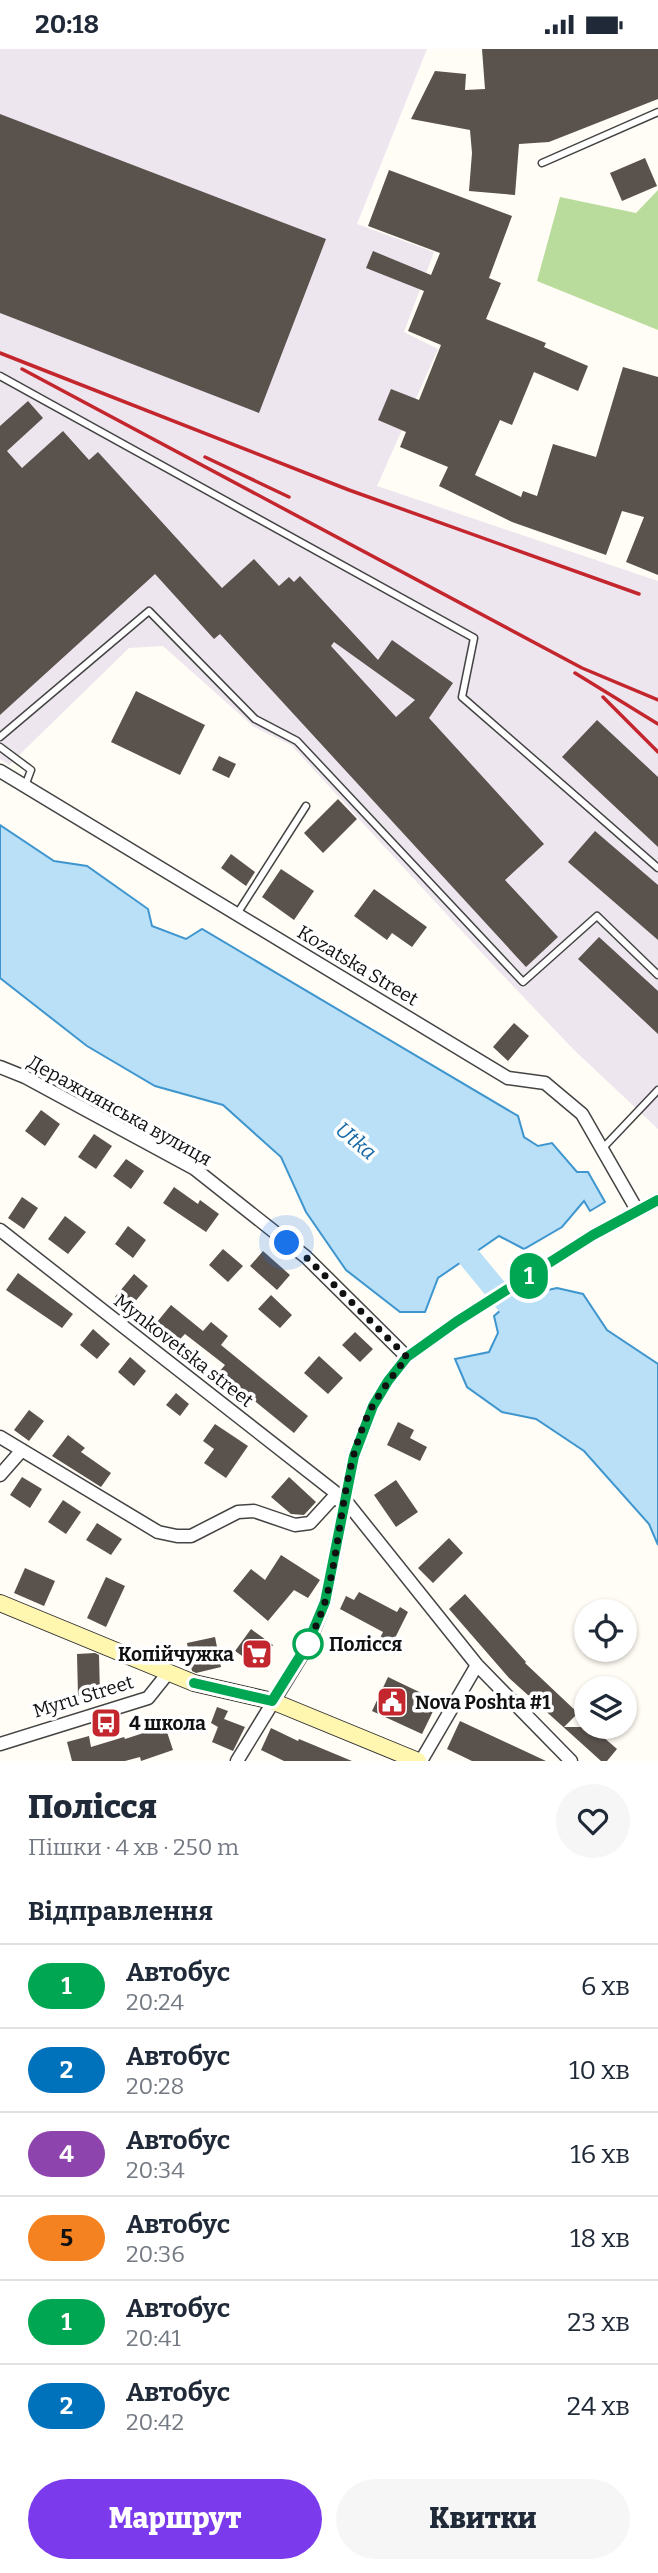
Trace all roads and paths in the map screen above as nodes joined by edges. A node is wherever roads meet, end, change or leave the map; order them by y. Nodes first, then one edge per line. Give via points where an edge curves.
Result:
1 (658, 112) edge
2 (542, 163) dead end
3 (0, 376) edge
4 (0, 737) edge
5 (0, 747) edge
6 (0, 771) edge
7 (25, 786) junction
8 (306, 806) dead end
9 (658, 868) edge
10 (237, 914) junction
11 (658, 975) edge
12 (0, 1067) edge
13 (658, 1090) edge
14 (601, 1149) junction
15 (658, 1200) edge
16 (636, 1210) junction
17 (0, 1230) edge
18 (407, 1357) junction
19 (0, 1437) edge
20 (22, 1450) junction
21 (0, 1475) edge
22 (345, 1500) junction
23 (0, 1603) edge
24 (477, 1665) junction
25 (167, 1673) junction
26 (272, 1701) junction
27 (0, 1744) edge
28 (237, 1761) edge
29 (420, 1761) edge
30 (571, 1761) edge

1 - 2 lane
3 - 9 lane via 474,638 462,697
4 - 11 lane via 149,611 255,719 296,741 523,982 597,916
5 - 7 lane via 31,770
6 - 7 street, Kozatska Street
7 - 10 street, Kozatska Street
8 - 10 lane
10 - 14 street, Kozatska Street via 508,1078 545,1083 582,1114
12 - 18 street, Деражнянська вулиця via 195,1169 306,1257
13 - 14 lane
14 - 16 street, Kozatska Street
15 - 16 street
16 - 18 street
17 - 22 street, Mynkovetska street
18 - 22 street via 373,1406 354,1456
19 - 20 street
20 - 21 street
20 - 22 street via 159,1532 177,1536 191,1536 238,1512 254,1511 295,1525 310,1523 332,1499
22 - 24 street, Mynkovetska street
22 - 26 street via 325,1602 307,1645
23 - 25 main road
24 - 29 street
24 - 30 street, Mynkovetska street
25 - 26 main road
25 - 27 street, Myru Street via 148,1698
26 - 28 street
26 - 29 main road

